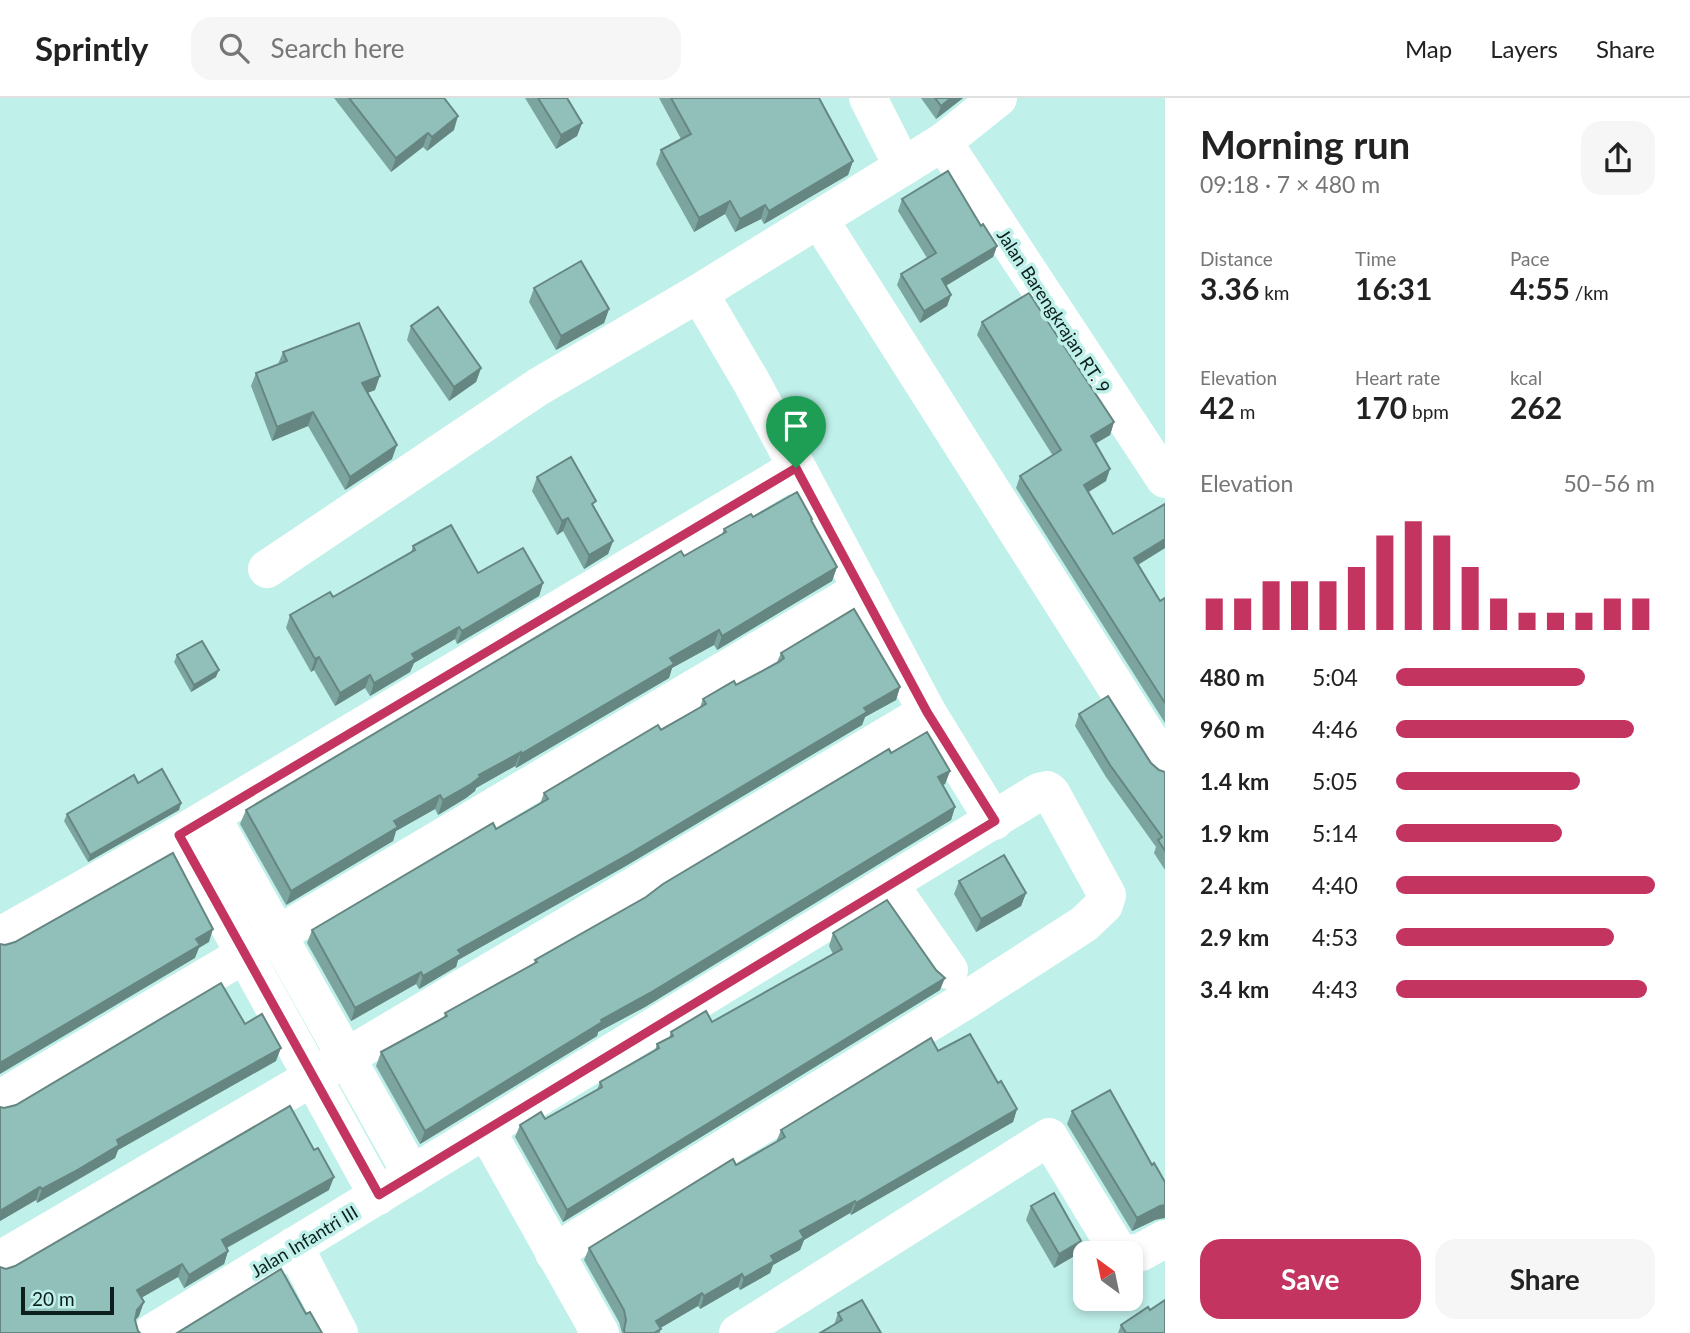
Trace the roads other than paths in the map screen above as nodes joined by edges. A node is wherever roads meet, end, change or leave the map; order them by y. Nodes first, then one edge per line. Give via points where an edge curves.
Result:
1 (868, 98) edge
2 (998, 98) edge
3 (943, 142) junction
4 (903, 167) junction
5 (819, 219) junction
6 (699, 293) junction
7 (796, 468) junction
8 (1165, 479) edge
9 (267, 569) dead end
10 (862, 589) junction
11 (927, 712) junction
12 (1165, 764) edge
13 (995, 821) junction
14 (195, 826) junction
15 (890, 885) junction
16 (278, 934) junction
17 (0, 936) edge
18 (245, 954) junction
19 (949, 970) dead end
20 (346, 1058) junction
21 (313, 1077) junction
22 (0, 1099) edge
23 (486, 1130) junction
24 (412, 1175) junction
25 (379, 1195) junction
26 (1165, 1239) edge
27 (1112, 1241) edge
28 (295, 1246) junction
29 (1143, 1250) edge
30 (554, 1253) junction
31 (0, 1260) edge
32 (152, 1333) edge
33 (339, 1333) edge
34 (600, 1333) edge
35 (738, 1333) edge

1 - 4 street
2 - 3 street
3 - 4 street
3 - 8 street, Jalan Barengkrajan RT. 9
4 - 5 street
5 - 6 street
5 - 12 street
6 - 7 street
6 - 9 street via 538,387
7 - 10 street
7 - 14 street
10 - 11 street
10 - 16 street
11 - 13 street
11 - 20 street
13 - 15 street, Jalan Infantri III
13 - 30 street, Jalan Infantri III via 1039,792 1051,793 1107,895 1104,905 1084,925 966,1000
14 - 16 street
14 - 17 street
14 - 18 street
15 - 19 street
15 - 23 street, Jalan Infantri III
16 - 18 street
16 - 20 street
18 - 21 street
18 - 22 street
20 - 21 street
20 - 24 street
21 - 25 street
21 - 31 street
23 - 24 street, Jalan Infantri III
23 - 30 street
24 - 25 street, Jalan Infantri III
25 - 28 street, Jalan Infantri III
26 - 29 street
27 - 35 street via 1049,1137
28 - 32 street, Jalan Infantri III
28 - 33 street
30 - 34 street

